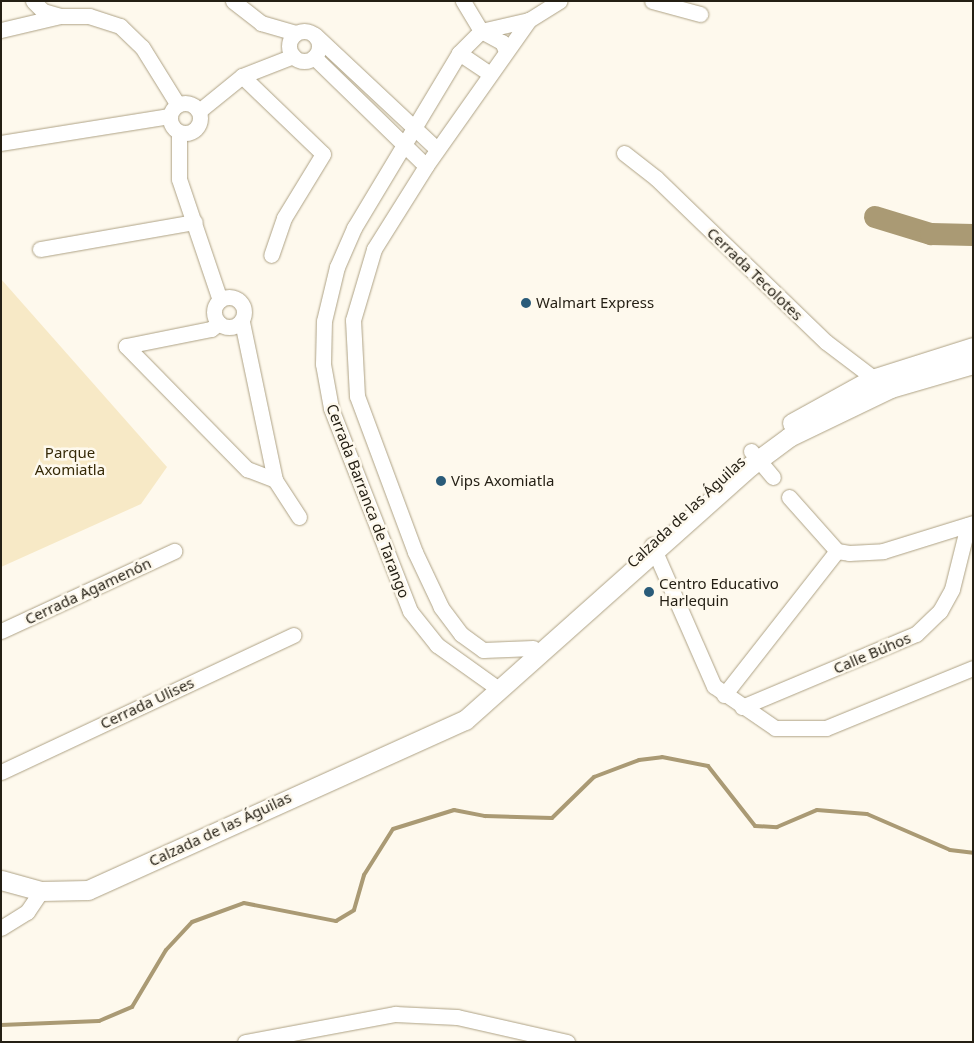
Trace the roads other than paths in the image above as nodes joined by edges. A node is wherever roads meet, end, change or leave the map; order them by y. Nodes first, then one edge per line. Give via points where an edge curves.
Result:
1 (34, 1) edge
2 (233, 1) edge
3 (463, 1) edge
4 (559, 1) edge
5 (652, 1) edge
6 (675, 5) edge
7 (700, 14) dead end
8 (60, 16) junction
9 (529, 20) junction
10 (1, 30) edge
11 (481, 31) junction
12 (296, 33) junction
13 (315, 36) junction
14 (506, 51) junction
15 (459, 53) junction
16 (293, 56) junction
17 (314, 57) junction
18 (489, 73) junction
19 (242, 76) junction
20 (174, 110) junction
21 (199, 112) junction
22 (398, 115) junction
23 (412, 128) junction
24 (385, 130) junction
25 (179, 132) junction
26 (1, 143) edge
27 (401, 146) junction
28 (438, 149) junction
29 (624, 153) dead end
30 (426, 166) junction
31 (195, 222) junction
32 (40, 249) dead end
33 (271, 254) dead end
34 (220, 300) junction
35 (242, 322) junction
36 (218, 323) junction
37 (973, 347) edge
38 (973, 364) edge
39 (872, 379) junction
40 (891, 388) junction
41 (755, 455) junction
42 (773, 477) dead end
43 (275, 480) junction
44 (789, 497) dead end
45 (299, 517) dead end
46 (970, 524) edge
47 (654, 548) junction
48 (174, 551) dead end
49 (837, 551) junction
50 (1, 631) edge
51 (293, 635) dead end
52 (533, 648) junction
53 (482, 650) junction
54 (466, 667) junction
55 (973, 668) edge
56 (493, 685) junction
57 (724, 695) junction
58 (742, 707) junction
59 (433, 732) junction
60 (1, 772) edge
61 (1, 880) edge
62 (41, 892) junction
63 (1, 928) edge
64 (245, 1042) edge
65 (567, 1042) edge

1 - 8 street via 42,11
2 - 12 street via 261,23
3 - 11 street
4 - 9 street, Cerrada Barranca de Tarango
5 - 6 street
6 - 7 street
8 - 10 street
8 - 20 street via 89,16 120,26 142,47
9 - 11 street, Cerrada Barranca de Tarango
9 - 14 street, Cerrada Barranca de Tarango
11 - 14 street via 502,42
11 - 15 street, Cerrada Barranca de Tarango
12 - 13 street via 306,31
12 - 16 street via 289,46
13 - 17 street via 319,48
13 - 22 street
14 - 18 street, Cerrada Barranca de Tarango
15 - 18 street
15 - 23 street, Cerrada Barranca de Tarango
16 - 17 street via 302,60
16 - 19 street
17 - 24 street
18 - 28 street, Cerrada Barranca de Tarango
19 - 21 street
19 - 33 street via 323,154 284,218
20 - 21 street via 191,104
20 - 25 street
20 - 26 street
21 - 25 street via 200,122 194,130
22 - 23 street
22 - 24 street
23 - 27 street, Cerrada Barranca de Tarango
23 - 28 street
24 - 27 street
25 - 31 street via 179,178
27 - 30 street
27 - 54 street, Cerrada Barranca de Tarango via 336,267 324,321 323,364 331,408 410,611 437,645
28 - 30 street, Cerrada Barranca de Tarango
29 - 39 street, Cerrada Tecolotes via 656,178 826,342
30 - 53 street, Cerrada Barranca de Tarango via 374,249 361,282 353,320 352,358 357,396 415,552 441,607 461,634
31 - 32 street
31 - 34 street
34 - 35 street via 241,301
34 - 36 street via 214,308
35 - 36 street via 230,328
35 - 43 street
36 - 43 street via 211,329 126,346 247,469
37 - 39 main road, Calzada de las Águilas
38 - 40 main road, Calzada de las Águilas
39 - 40 street, Cerrada Tecolotes
39 - 41 main road, Calzada de las Águilas
40 - 41 main road, Calzada de las Águilas
41 - 42 street
41 - 47 main road, Calzada de las Águilas
43 - 45 street
44 - 49 street
46 - 49 street via 883,551
46 - 58 street, Calle Búhos via 952,589 940,611 916,634
47 - 52 main road, Calzada de las Águilas
47 - 57 street via 705,672
47 - 59 main road, Calzada de las Águilas via 501,692 464,720
48 - 50 street, Cerrada Agamenón
49 - 57 street
51 - 60 street, Cerrada Ulises
52 - 53 street
52 - 56 main road, Calzada de las Águilas
53 - 54 street
54 - 56 street, Cerrada Barranca de Tarango
55 - 58 street via 826,728 775,728
56 - 59 main road, Calzada de las Águilas
57 - 58 street
59 - 62 main road, Calzada de las Águilas via 88,890
61 - 62 main road, Calzada de las Águilas
62 - 63 street via 27,912
64 - 65 street via 395,1014 457,1017

